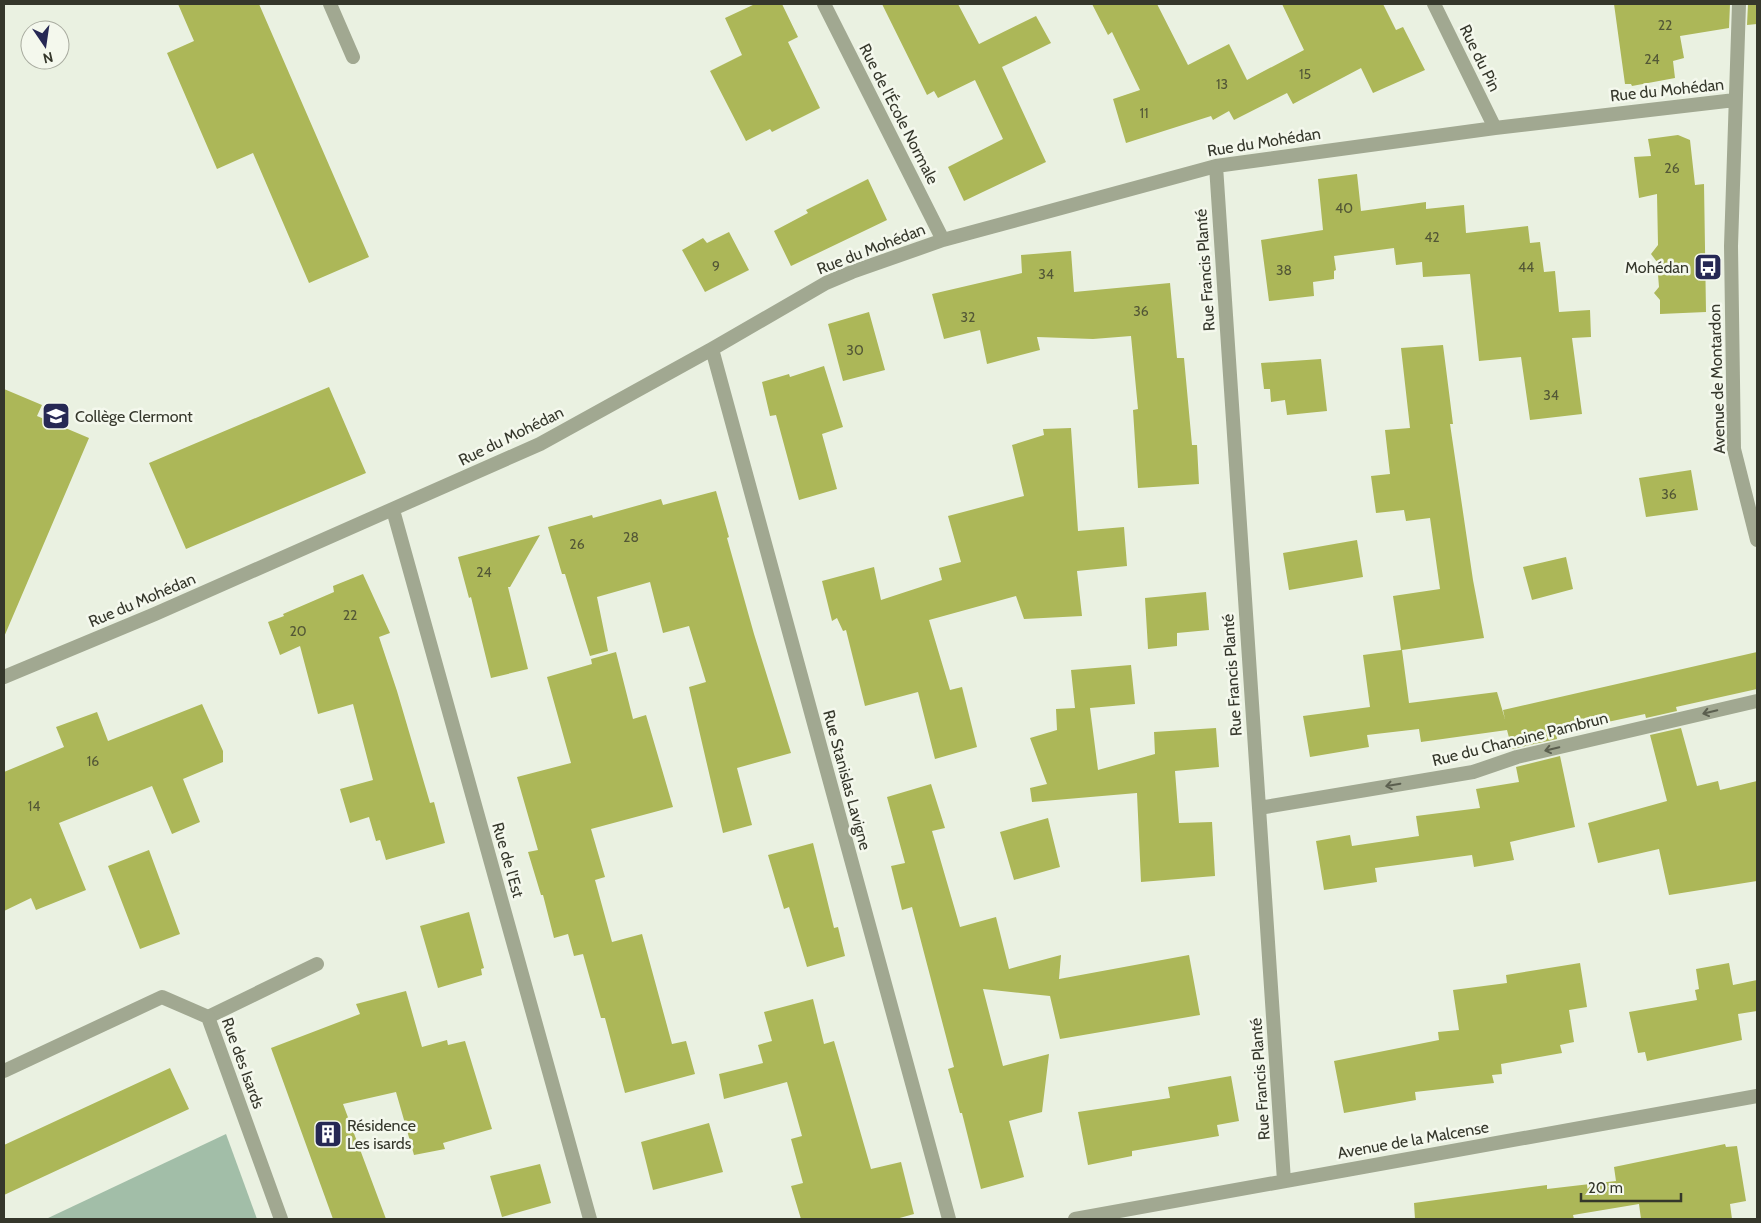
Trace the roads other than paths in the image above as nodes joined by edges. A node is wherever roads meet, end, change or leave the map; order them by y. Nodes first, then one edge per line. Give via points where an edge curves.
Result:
1 (330, 4) edge
2 (824, 4) edge
3 (1434, 4) edge
4 (1739, 4) edge
5 (353, 57) dead end
6 (1735, 100) junction
7 (1495, 128) junction
8 (1216, 166) junction
9 (943, 240) junction
10 (712, 349) junction
11 (393, 510) junction
12 (1757, 540) edge
13 (4, 677) edge
14 (1757, 701) edge
15 (1259, 808) junction
16 (317, 964) dead end
17 (208, 1017) junction
18 (4, 1071) edge
19 (1757, 1096) edge
20 (1284, 1181) junction
21 (281, 1219) edge
22 (590, 1219) edge
23 (949, 1219) edge
24 (1075, 1219) edge

1 - 5 street
2 - 9 street, Rue de l'École Normale
3 - 7 street, Rue du Pin
4 - 6 street, Avenue de Montardon
6 - 7 street, Rue du Mohédan
6 - 12 street, Avenue de Montardon via 1731,246 1734,449
7 - 8 street, Rue du Mohédan
8 - 9 street, Rue du Mohédan
8 - 15 street, Rue Francis Planté
9 - 10 street, Rue du Mohédan via 826,283
10 - 11 street, Rue du Mohédan via 540,444
10 - 23 street, Rue Stanislas Lavigne
11 - 13 street, Rue du Mohédan
11 - 22 street, Rue de l'Est
14 -> 15 street, Rue du Chanoine Pambrun via 1517,757 1473,772
15 - 20 street, Rue Francis Planté
16 - 17 street
17 - 18 street, Rue des Isards via 162,997
17 - 21 street, Rue des Isards
19 - 20 street, Avenue de la Malcense
20 - 24 street, Avenue de la Malcense

